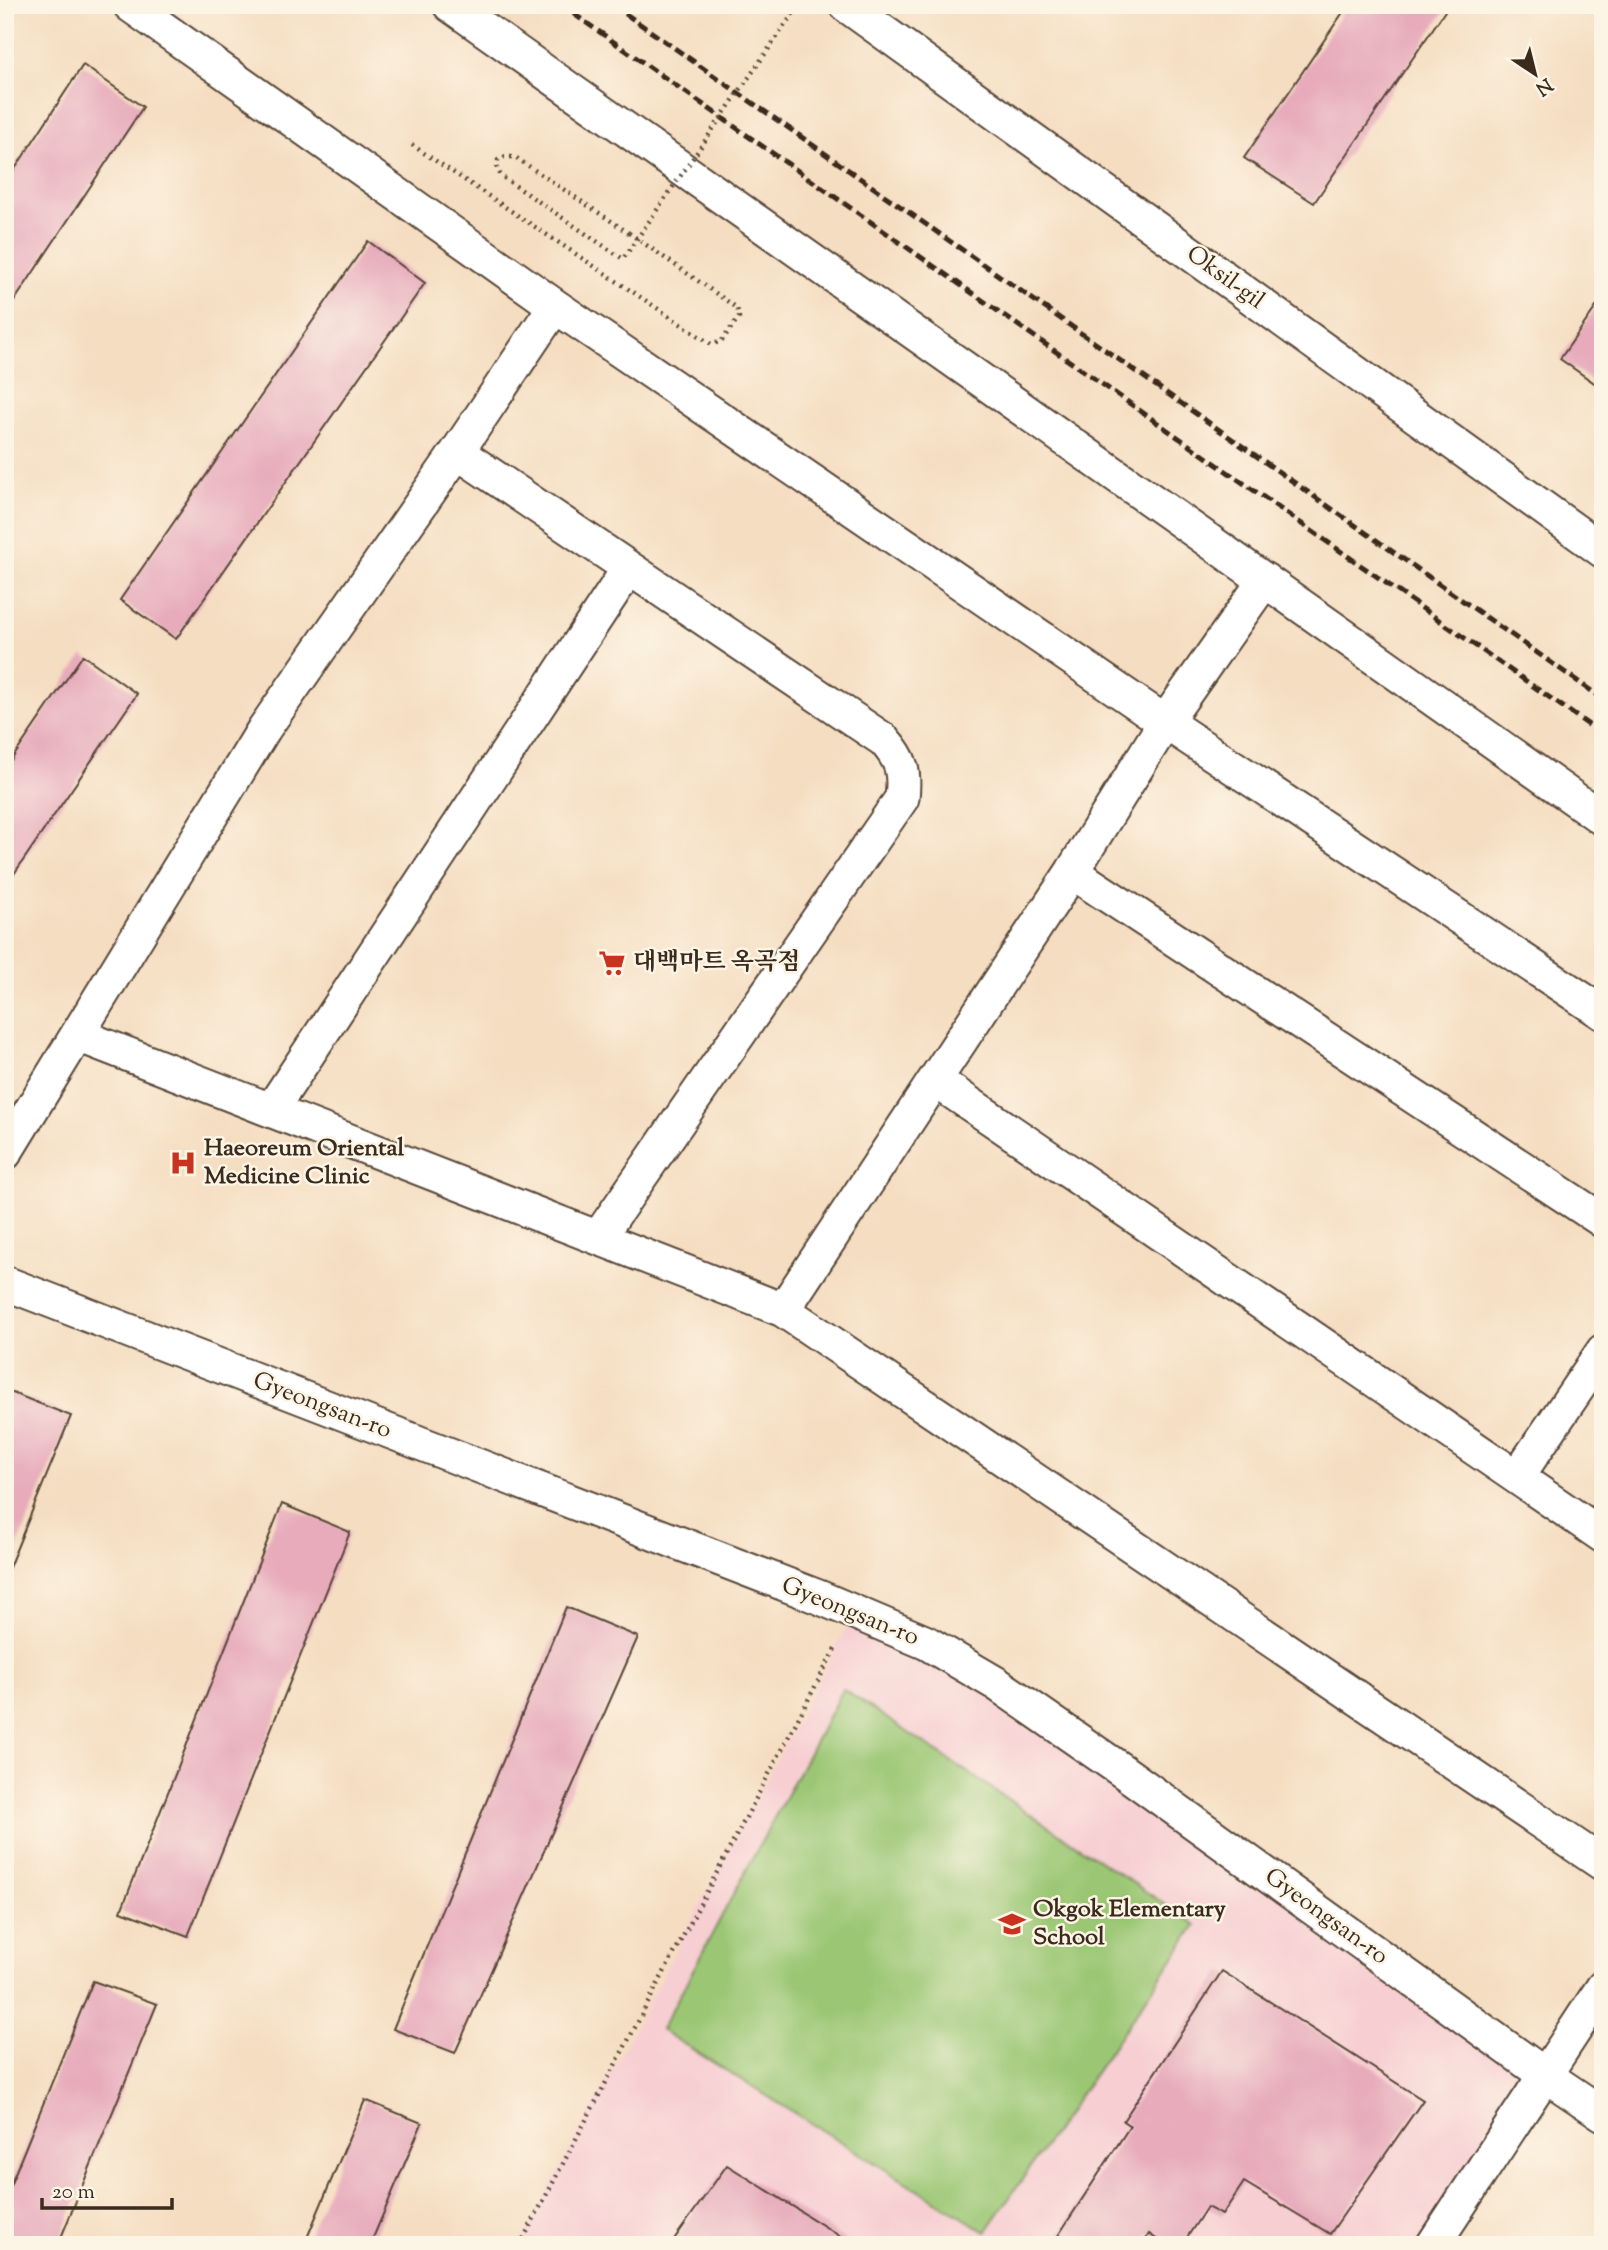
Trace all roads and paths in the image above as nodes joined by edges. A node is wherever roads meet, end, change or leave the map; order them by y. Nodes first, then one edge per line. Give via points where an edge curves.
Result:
1 (130, 5) edge
2 (450, 5) edge
3 (799, 5) edge
4 (846, 5) edge
5 (412, 145) dead end
6 (555, 306) junction
7 (457, 452) junction
8 (1603, 551) edge
9 (629, 568) junction
10 (1265, 580) junction
11 (1166, 722) junction
12 (1603, 818) edge
13 (1072, 872) junction
14 (1603, 1013) edge
15 (78, 1035) junction
16 (935, 1080) junction
17 (271, 1110) junction
18 (5, 1153) edge
19 (1603, 1221) edge
20 (598, 1238) junction
21 (5, 1283) edge
22 (783, 1310) junction
23 (1603, 1350) edge
24 (1517, 1477) junction
25 (1603, 1536) edge
26 (854, 1612) junction
27 (1603, 1864) edge
28 (1603, 1987) edge
29 (1545, 2075) junction
30 (1603, 2114) edge
31 (1444, 2241) edge
32 (520, 2245) edge

1 - 6 street
2 - 10 street
3 - 5 path, bridge via 639,236 631,247 623,259 501,176 498,160 515,157 618,226 629,233 637,238 645,243 737,308 738,317 721,342 710,344
4 - 8 street, Oksil-gil
6 - 7 street
6 - 11 street
7 - 9 street
7 - 15 street via 264,729
9 - 17 street
9 - 20 street via 884,740 896,753 904,776 902,797
10 - 11 street
10 - 12 street
11 - 13 street
11 - 14 street
13 - 16 street
13 - 19 street
15 - 17 street
15 - 18 street
16 - 22 street
16 - 24 street
17 - 20 street
20 - 22 street
21 - 26 street, Gyeongsan-ro
22 - 27 street
23 - 24 street
24 - 25 street
26 - 29 street, Gyeongsan-ro via 927,1643 997,1684
26 - 32 path
28 - 29 street
29 - 30 street, Gyeongsan-ro
29 - 31 street

